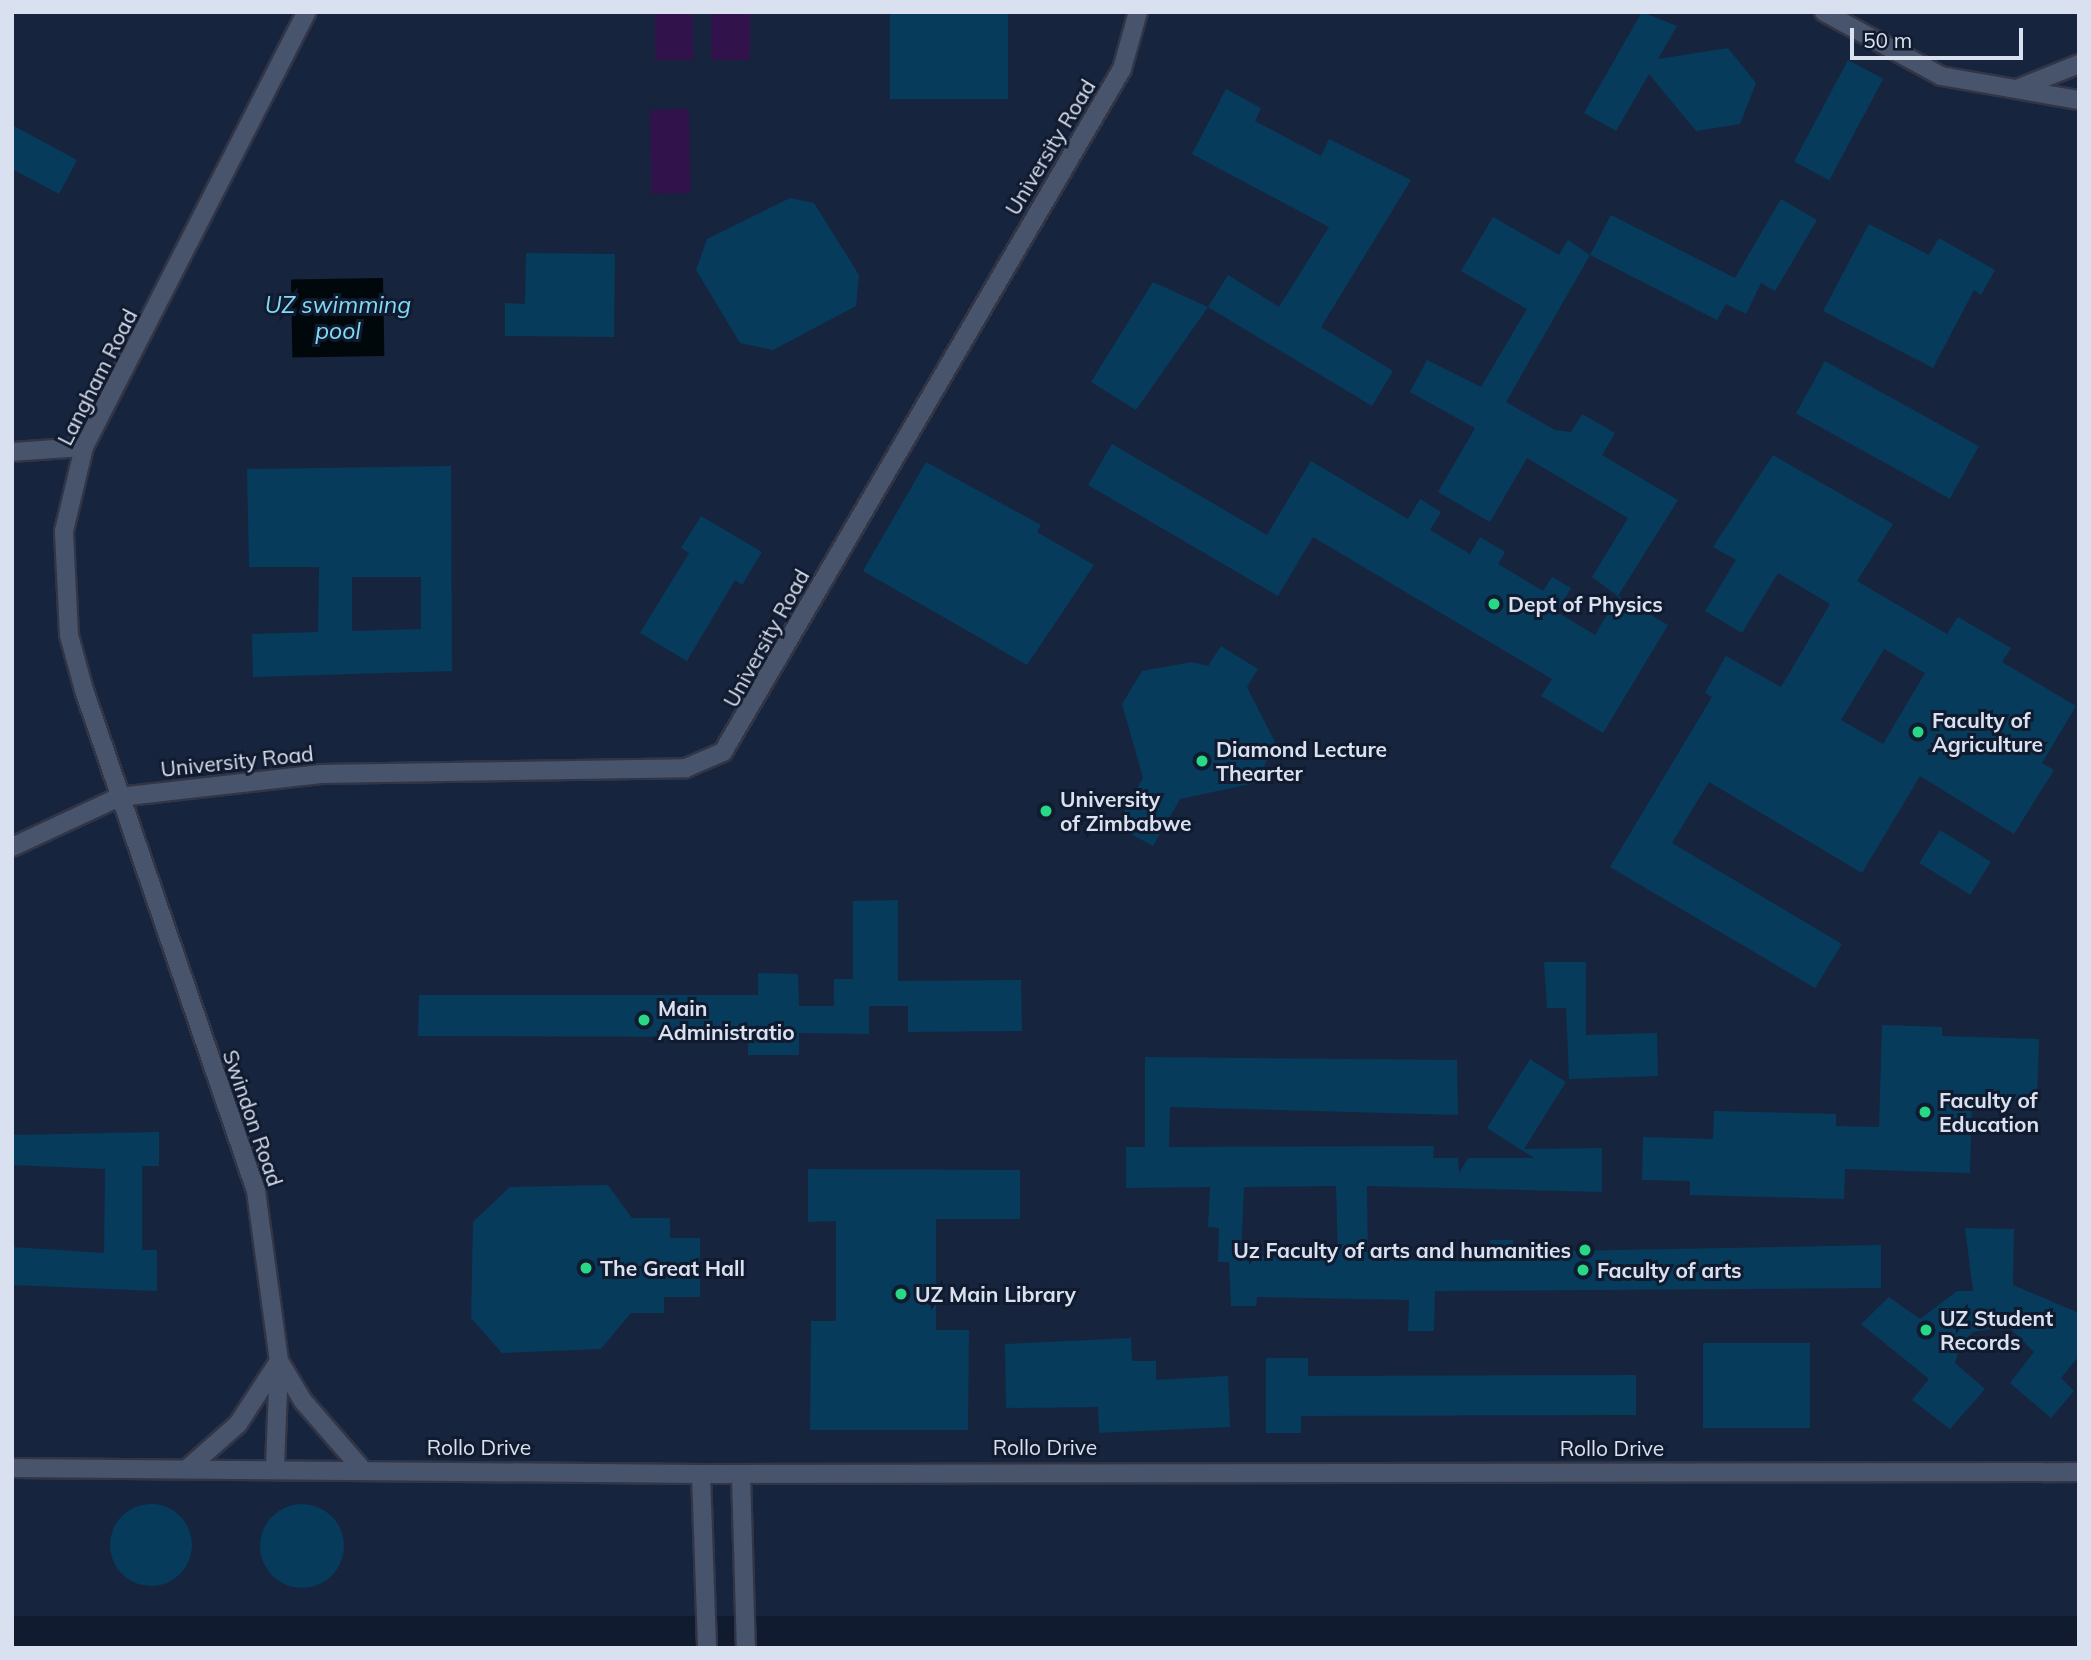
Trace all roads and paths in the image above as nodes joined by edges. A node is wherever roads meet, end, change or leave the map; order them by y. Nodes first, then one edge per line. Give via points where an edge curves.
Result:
1 (307, 12) edge
2 (1139, 12) edge
3 (1824, 12) edge
4 (2079, 64) edge
5 (2079, 71) edge
6 (2006, 92) junction
7 (2079, 98) edge
8 (84, 447) junction
9 (12, 452) edge
10 (120, 797) junction
11 (12, 847) edge
12 (279, 1361) junction
13 (275, 1467) junction
14 (12, 1468) edge
15 (187, 1469) junction
16 (362, 1469) junction
17 (2079, 1472) edge
18 (701, 1474) junction
19 (741, 1474) junction
20 (707, 1648) edge
21 (746, 1648) edge

1 - 8 street, Langham Road
2 - 10 street, University Road via 1122,69 723,752 686,768 363,771
3 - 6 street via 1923,68
4 - 6 street
5 - 7 street
6 - 7 street
8 - 9 street
8 - 10 street, Langham Road via 64,531 69,635
10 - 11 street
10 - 12 street, Swindon Road via 256,1191
12 - 13 street, Swindon Road
12 - 15 street via 238,1424
12 - 16 street via 303,1401
13 - 15 street, Rollo Drive
13 - 16 street, Rollo Drive
14 - 15 street, Rollo Drive
16 - 18 street, Rollo Drive
17 - 19 street, Rollo Drive
18 - 19 street, Rollo Drive
18 - 20 street
19 - 21 street

